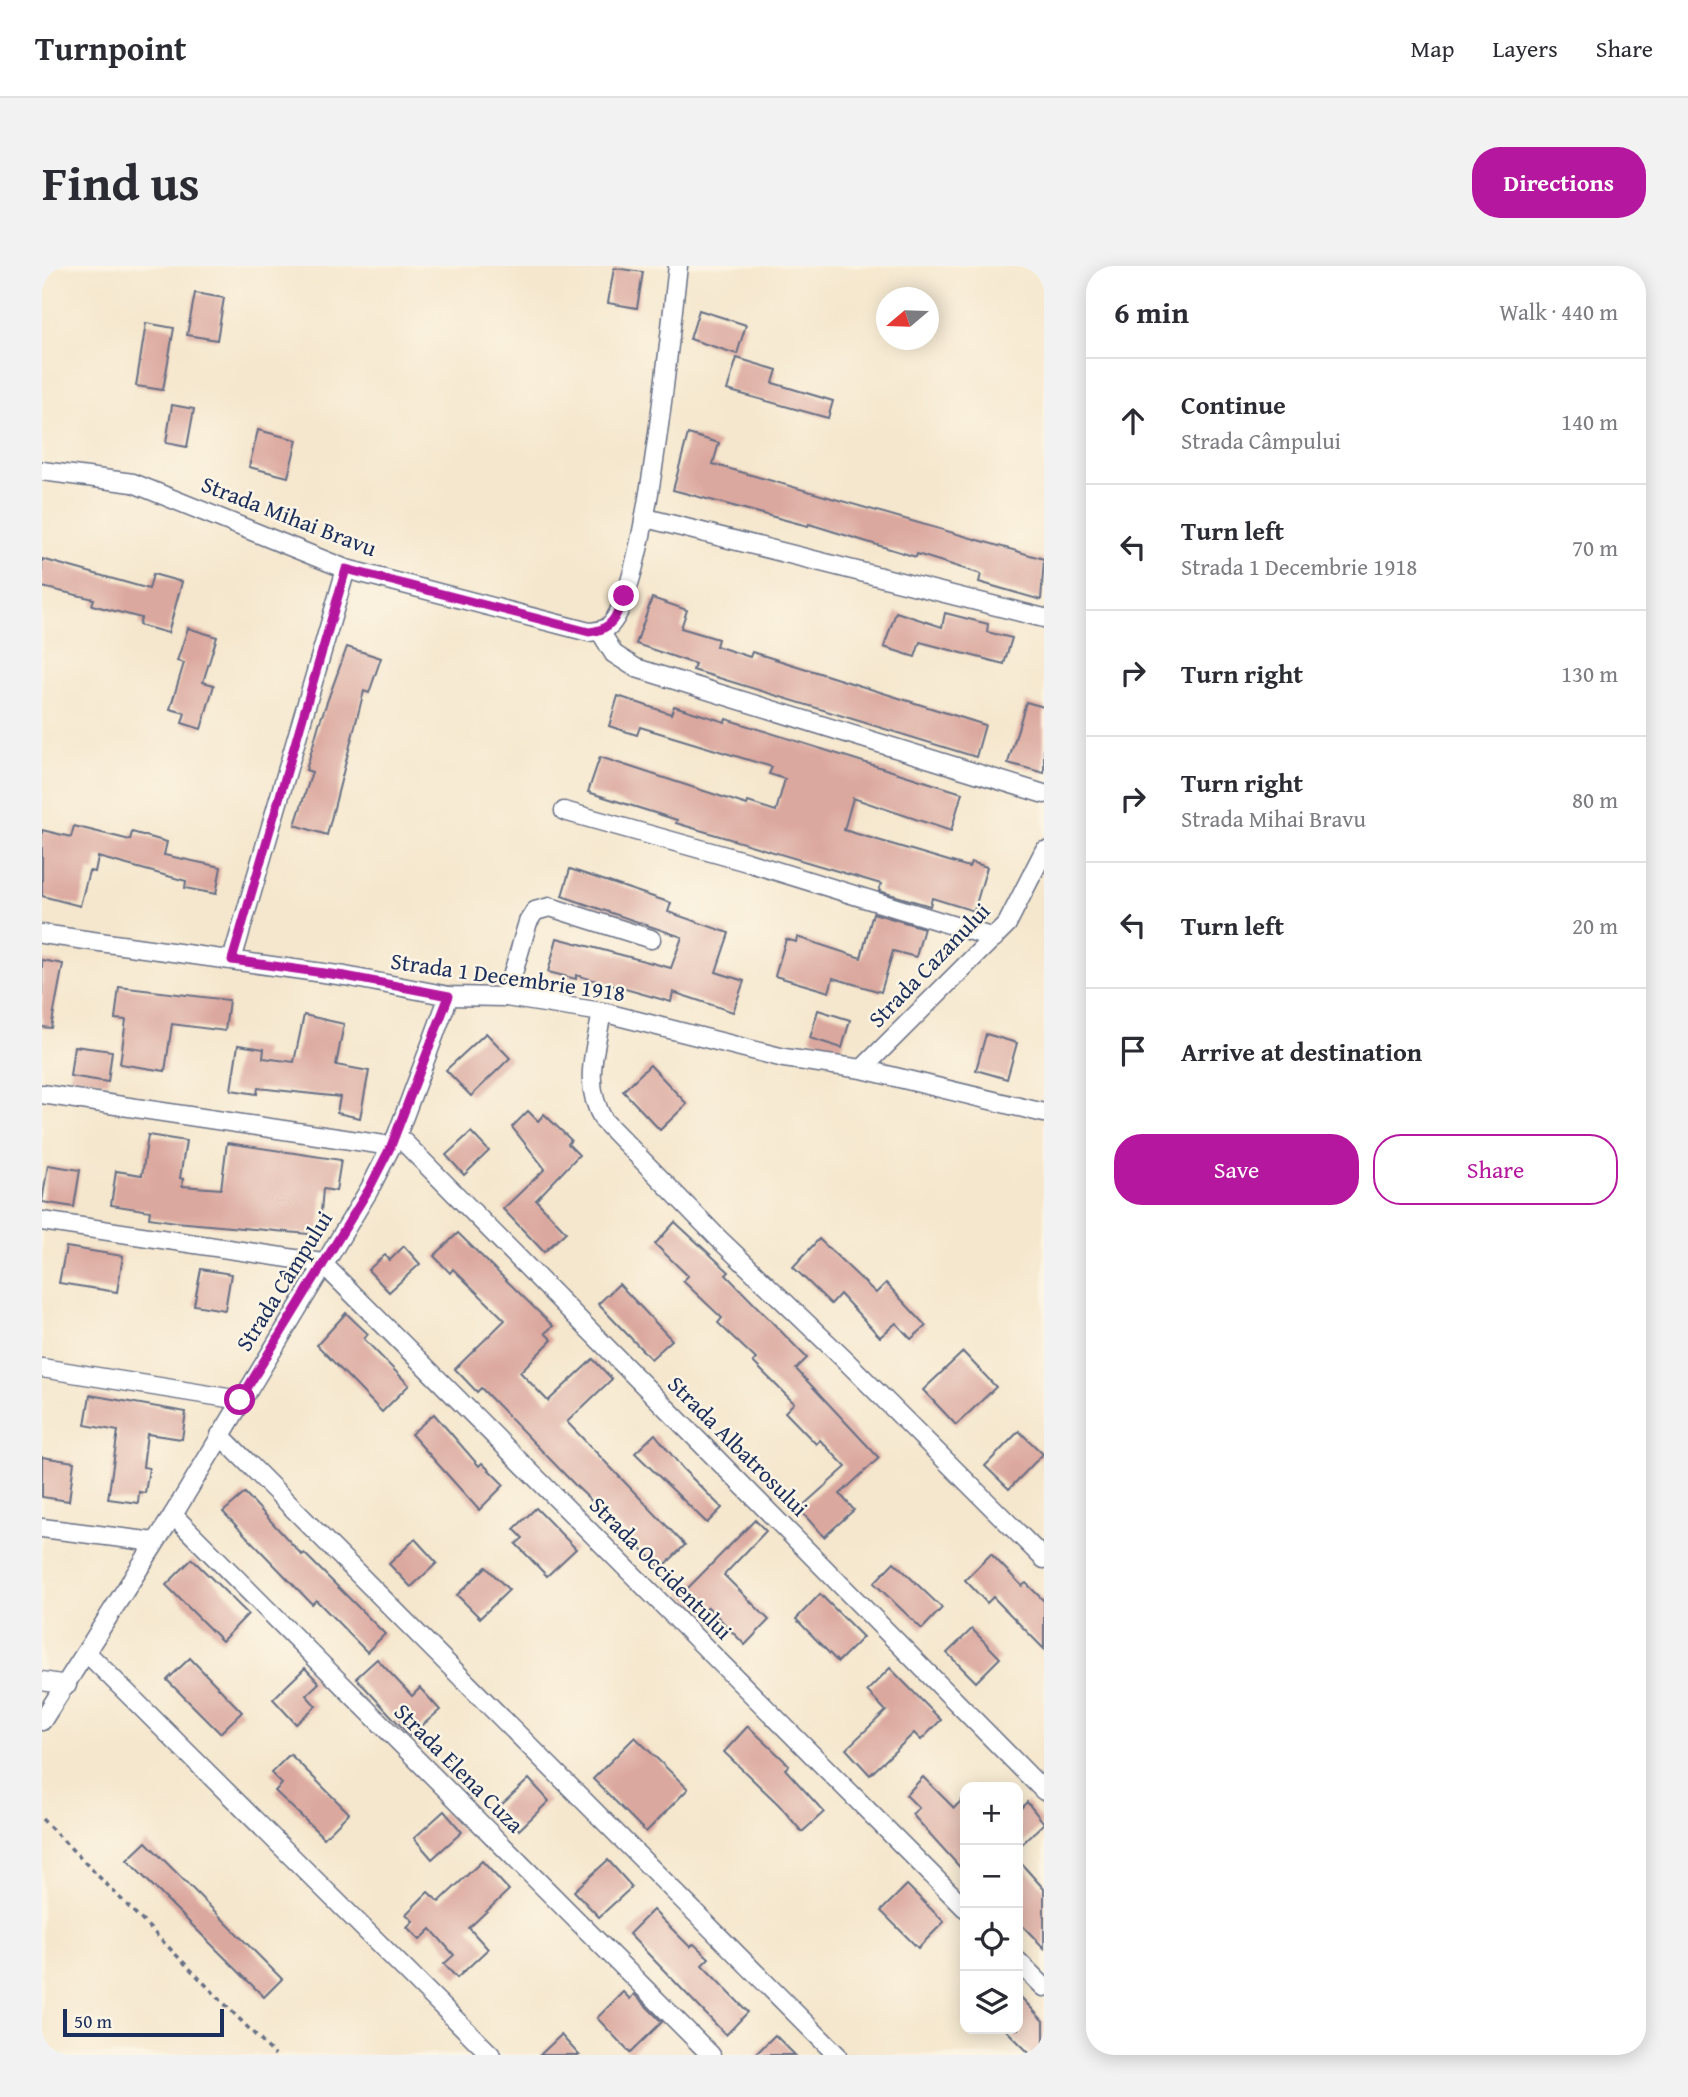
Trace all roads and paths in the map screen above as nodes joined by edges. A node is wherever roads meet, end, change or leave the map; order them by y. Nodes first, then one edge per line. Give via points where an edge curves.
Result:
1 (678, 266) edge
2 (42, 471) edge
3 (646, 519) junction
4 (346, 569) junction
5 (1044, 618) edge
6 (600, 631) junction
7 (1044, 794) edge
8 (564, 811) dead end
9 (1044, 851) edge
10 (42, 934) edge
11 (994, 938) junction
12 (651, 939) dead end
13 (232, 960) junction
14 (449, 996) junction
15 (506, 998) junction
16 (602, 1012) junction
17 (862, 1069) junction
18 (42, 1094) edge
19 (1044, 1113) edge
20 (394, 1141) junction
21 (42, 1221) edge
22 (322, 1263) junction
23 (42, 1368) edge
24 (240, 1400) junction
25 (219, 1435) junction
26 (173, 1515) junction
27 (42, 1528) edge
28 (155, 1542) junction
29 (1044, 1559) edge
30 (87, 1653) junction
31 (42, 1681) edge
32 (67, 1685) junction
33 (42, 1721) edge
34 (1044, 1791) edge
35 (42, 1819) edge
36 (960, 1903) edge
37 (1023, 1966) edge
38 (1044, 1987) edge
39 (275, 2055) edge
40 (491, 2055) edge
41 (711, 2055) edge
42 (837, 2055) edge

1 - 3 street
2 - 4 street, Strada Mihai Bravu via 133,483
3 - 5 street
3 - 6 street via 620,606 610,626
4 - 6 street, Strada Mihai Bravu via 589,632
4 - 13 street
6 - 7 street via 614,654 636,668
8 - 11 street
9 - 11 street, Strada Cazanului via 1007,923
10 - 13 street, Strada 1 Decembrie 1918
11 - 17 street, Strada Cazanului
12 - 15 street via 550,907 535,911
13 - 14 street, Strada 1 Decembrie 1918
14 - 15 street, Strada 1 Decembrie 1918
14 - 20 street, Strada Câmpului
15 - 16 street, Strada 1 Decembrie 1918
16 - 17 street, Strada 1 Decembrie 1918 via 784,1058
16 - 29 street via 590,1084 593,1102 604,1121
17 - 19 street, Strada 1 Decembrie 1918
18 - 20 street
20 - 22 street, Strada Câmpului
20 - 34 street, Strada Albatrosului
21 - 22 street
22 - 24 street, Strada Câmpului
22 - 36 street, Strada Occidentului
23 - 24 street
24 - 25 street, Strada Câmpului
25 - 26 street, Strada Câmpului
25 - 42 street
26 - 28 street, Strada Câmpului
26 - 41 street, Strada Elena Cuza
27 - 28 street
28 - 30 street, Strada Câmpului
30 - 32 street, Strada Câmpului
30 - 40 street
31 - 32 street
32 - 33 street, Strada Câmpului
35 - 39 path
37 - 38 street

